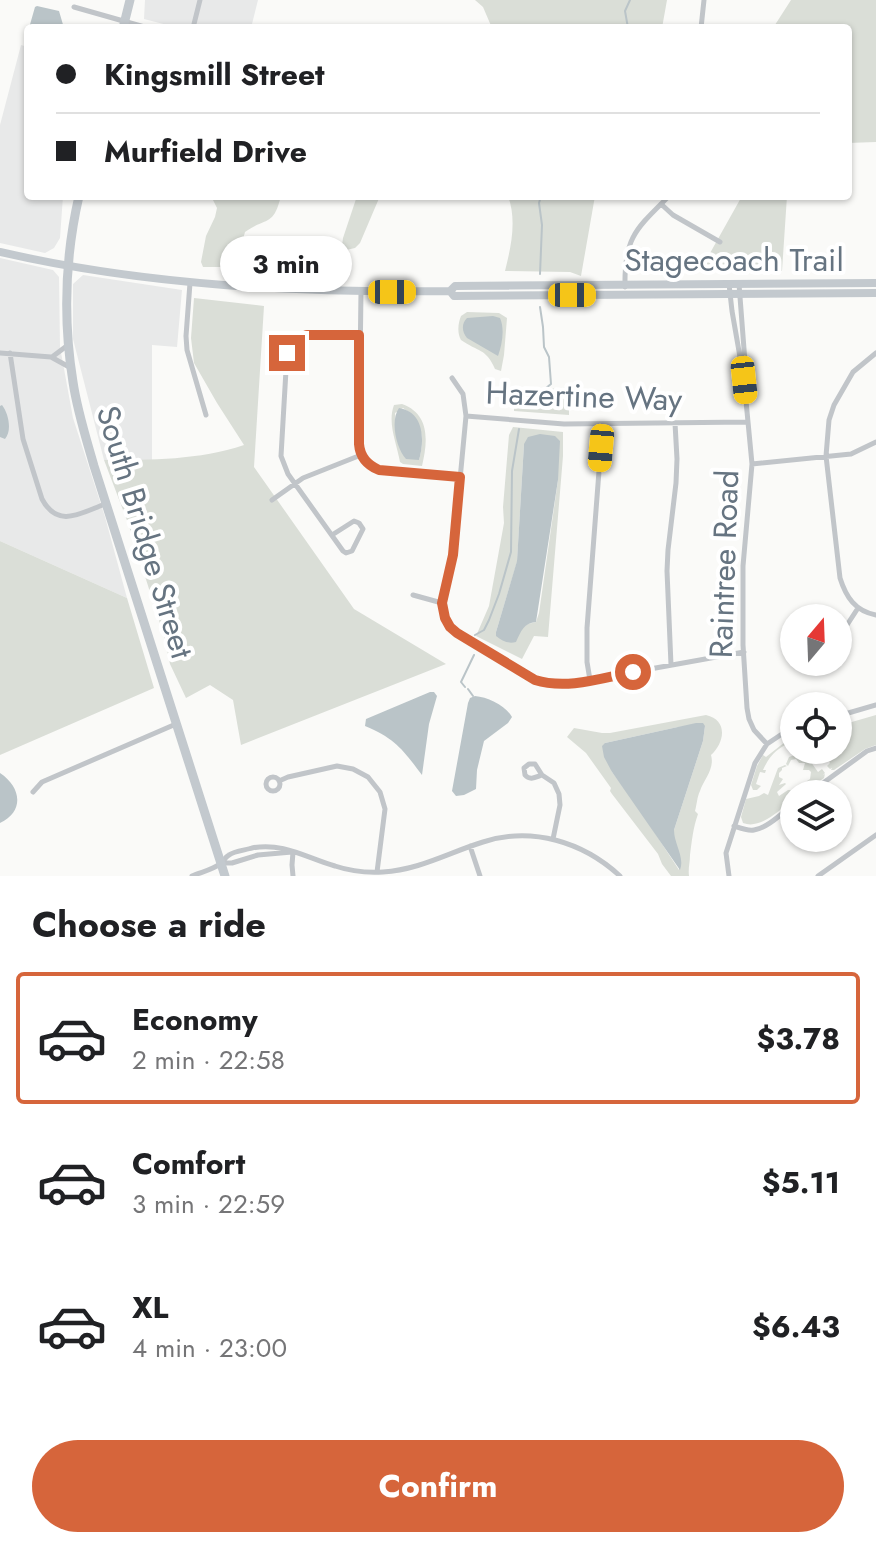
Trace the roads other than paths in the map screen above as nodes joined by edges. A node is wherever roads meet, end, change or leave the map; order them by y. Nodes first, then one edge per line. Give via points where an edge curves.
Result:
1 (130, 0) edge
2 (200, 0) edge
3 (704, 0) edge
4 (74, 7) dead end
5 (124, 24) edge
6 (194, 24) edge
7 (701, 24) edge
8 (78, 200) edge
9 (665, 200) edge
10 (661, 204) junction
11 (720, 242) dead end
12 (0, 252) edge
13 (68, 266) junction
14 (190, 283) junction
15 (876, 283) edge
16 (734, 289) junction
17 (625, 290) junction
18 (361, 291) junction
19 (876, 293) edge
20 (359, 335) junction
21 (68, 345) junction
22 (0, 353) edge
23 (10, 353) junction
24 (876, 353) edge
25 (51, 357) junction
26 (71, 368) junction
27 (452, 378) dead end
28 (206, 415) dead end
29 (466, 416) junction
30 (748, 422) junction
31 (675, 423) junction
32 (601, 424) junction
33 (876, 442) edge
34 (361, 455) junction
35 (826, 456) junction
36 (752, 464) junction
37 (460, 477) junction
38 (294, 483) junction
39 (272, 500) dead end
40 (106, 504) junction
41 (332, 535) junction
42 (413, 595) dead end
43 (442, 603) junction
44 (858, 608) junction
45 (876, 615) edge
46 (852, 617) edge
47 (744, 652) junction
48 (671, 665) junction
49 (590, 680) junction
50 (876, 705) edge
51 (852, 712) edge
52 (177, 723) junction
53 (780, 735) edge
54 (767, 744) junction
55 (876, 748) edge
56 (542, 775) dead end
57 (827, 780) edge
58 (279, 781) dead end
59 (33, 792) dead end
60 (780, 814) edge
61 (734, 826) junction
62 (876, 835) edge
63 (553, 839) junction
64 (470, 846) junction
65 (293, 852) junction
66 (221, 863) junction
67 (377, 872) junction
68 (192, 876) edge
69 (225, 876) edge
70 (293, 876) edge
71 (480, 876) edge
72 (620, 876) edge
73 (729, 876) edge
74 (818, 876) edge

1 - 5 highway
2 - 6 street
3 - 7 street
4 - 5 street
8 - 13 highway, South Bridge Street
9 - 10 street
10 - 11 street
10 - 17 street via 628,246
12 - 13 main road, Stagecoach Trail
13 - 14 main road, Stagecoach Trail
13 - 21 highway, South Bridge Street
14 - 18 main road, Stagecoach Trail
14 - 28 street via 187,350
15 - 16 main road, Stagecoach Trail
16 - 17 main road, Stagecoach Trail
16 - 19 main road, Stagecoach Trail
16 - 30 street, Raintree Road
17 - 18 main road, Stagecoach Trail via 454,296 450,291
18 - 20 street
20 - 34 street
20 - 38 street via 307,335 289,346 281,456
21 - 25 street
21 - 26 highway, South Bridge Street
22 - 23 street
23 - 25 street
23 - 40 street via 23,439 47,508 67,517
24 - 35 street via 853,372 834,405
25 - 26 street
26 - 40 highway, South Bridge Street
27 - 29 street via 463,394
29 - 32 street, Hazertine Way
29 - 37 street
30 - 31 street, Hazertine Way
30 - 36 street, Raintree Road
31 - 32 street, Hazertine Way
31 - 48 street via 676,483 667,571
32 - 49 street via 587,628
33 - 35 street via 851,454
34 - 37 street via 379,470
34 - 38 street
35 - 36 street
35 - 44 street via 840,578
36 - 47 street, Raintree Road via 744,549
37 - 43 street via 453,555
38 - 39 street
38 - 41 street
40 - 52 highway, South Bridge Street
41 - 41 street via 349,553 363,529 354,521
42 - 43 street
43 - 49 street via 445,618 457,633 535,680 556,685
44 - 45 street
44 - 46 street
47 - 48 street
47 - 54 street, Raintree Road via 749,719
48 - 49 street
50 - 51 street
52 - 59 street via 42,782
52 - 66 highway, South Bridge Street
53 - 54 street
54 - 61 street via 755,763
55 - 57 street
56 - 63 street via 554,783 560,799
58 - 67 street via 337,766 368,777 385,809
60 - 61 street via 754,830
61 - 73 street via 726,853
62 - 74 street
63 - 64 street via 511,836
63 - 72 street via 583,850
64 - 67 street via 410,868
64 - 71 street
65 - 66 street
65 - 67 street via 337,867
65 - 70 street
66 - 68 street
66 - 69 highway, South Bridge Street

